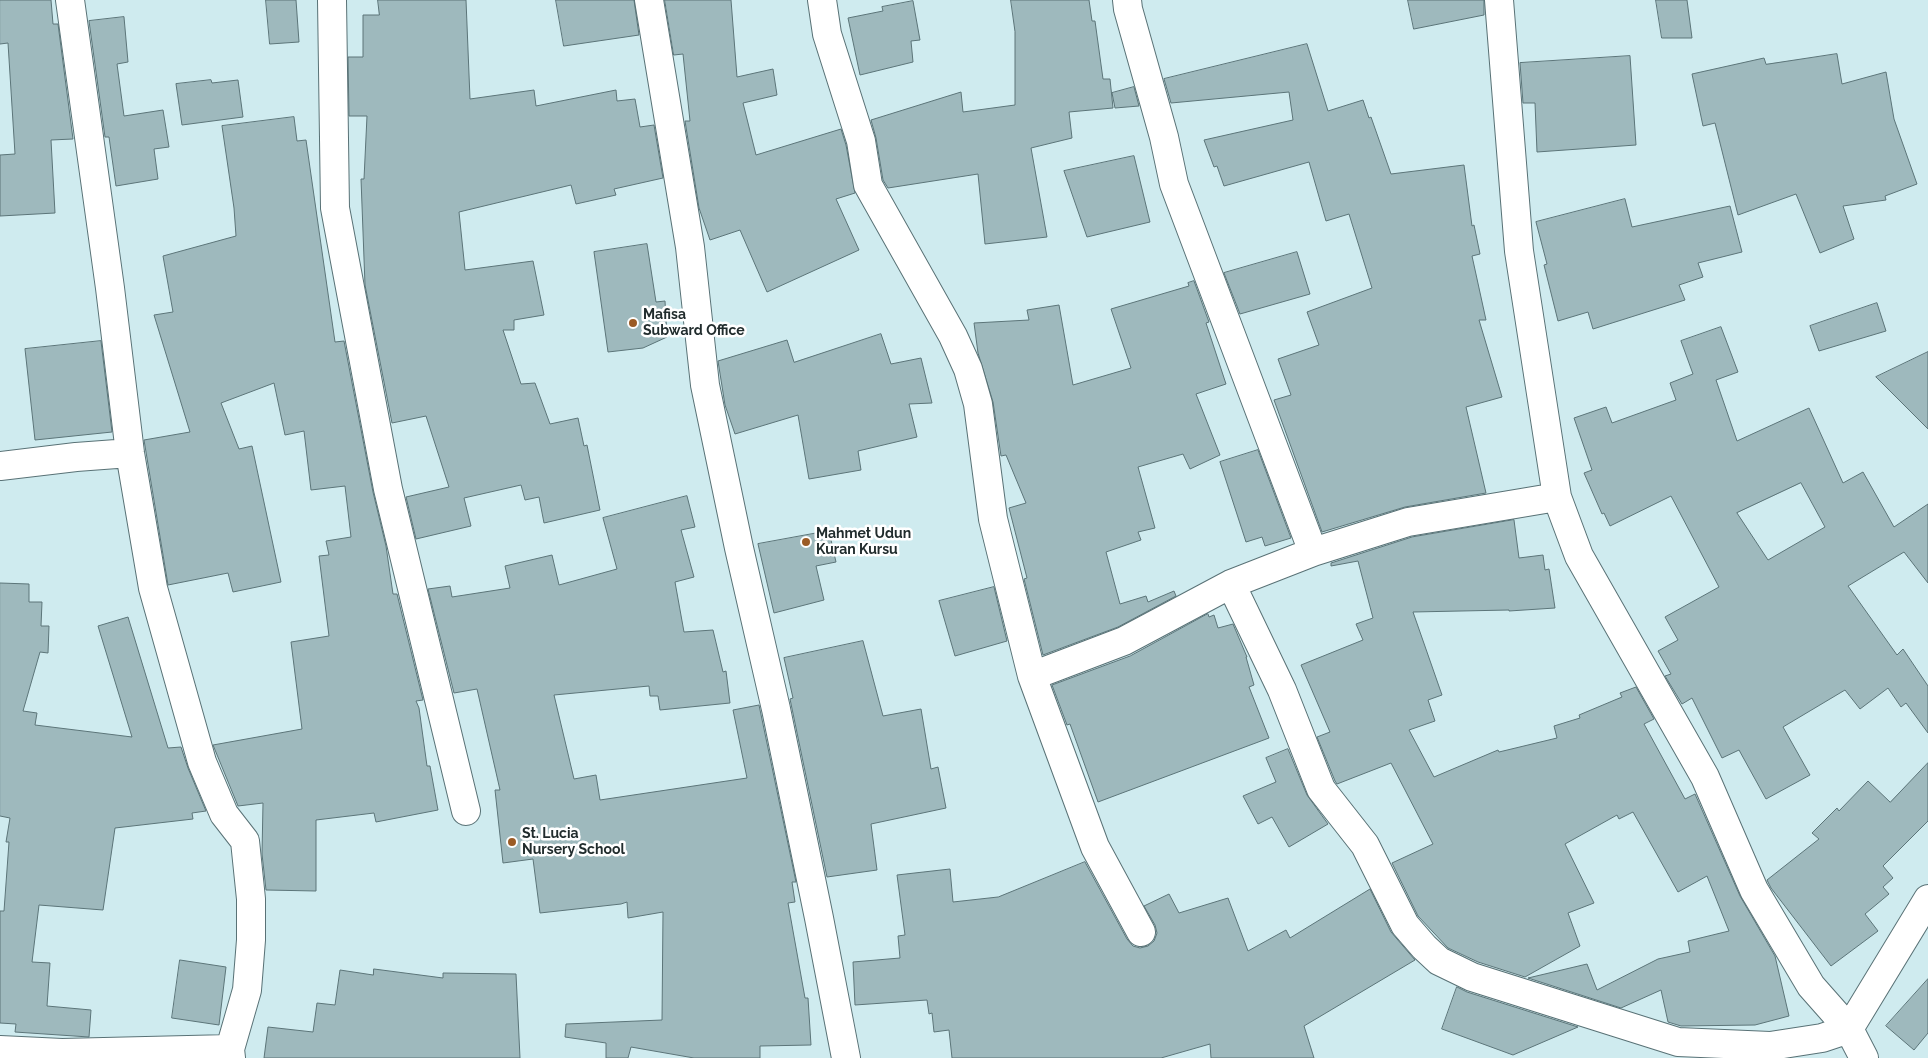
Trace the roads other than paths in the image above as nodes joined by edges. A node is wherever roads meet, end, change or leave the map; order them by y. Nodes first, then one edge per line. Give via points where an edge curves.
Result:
1 (70, 0) edge
2 (332, 0) edge
3 (649, 0) edge
4 (822, 0) edge
5 (1127, 0) edge
6 (1499, 0) edge
7 (130, 453) junction
8 (0, 466) edge
9 (1557, 497) junction
10 (1313, 552) junction
11 (1231, 584) junction
12 (1032, 676) junction
13 (466, 811) dead end
14 (1928, 899) edge
15 (1141, 932) dead end
16 (1849, 1029) junction
17 (0, 1050) edge
18 (230, 1053) edge
19 (846, 1058) edge
20 (1864, 1058) edge

1 - 7 street
2 - 13 street via 335,208 388,489
3 - 19 street via 690,247 705,385 778,719
4 - 12 street via 827,34 861,141 868,185 968,368 978,404 993,519
5 - 10 street via 1174,184
6 - 9 street via 1519,251
7 - 8 street
7 - 18 street via 153,588 202,762 224,814 245,841 251,940 247,990
9 - 10 street via 1408,522
9 - 16 street via 1579,556 1705,777 1754,890 1811,986
10 - 11 street
11 - 12 street via 1124,641
11 - 16 street via 1282,690 1321,789 1365,845 1405,925 1439,961 1472,977 1678,1042 1770,1046 1822,1038
12 - 15 street via 1095,847
14 - 16 street
16 - 20 street
17 - 18 street

